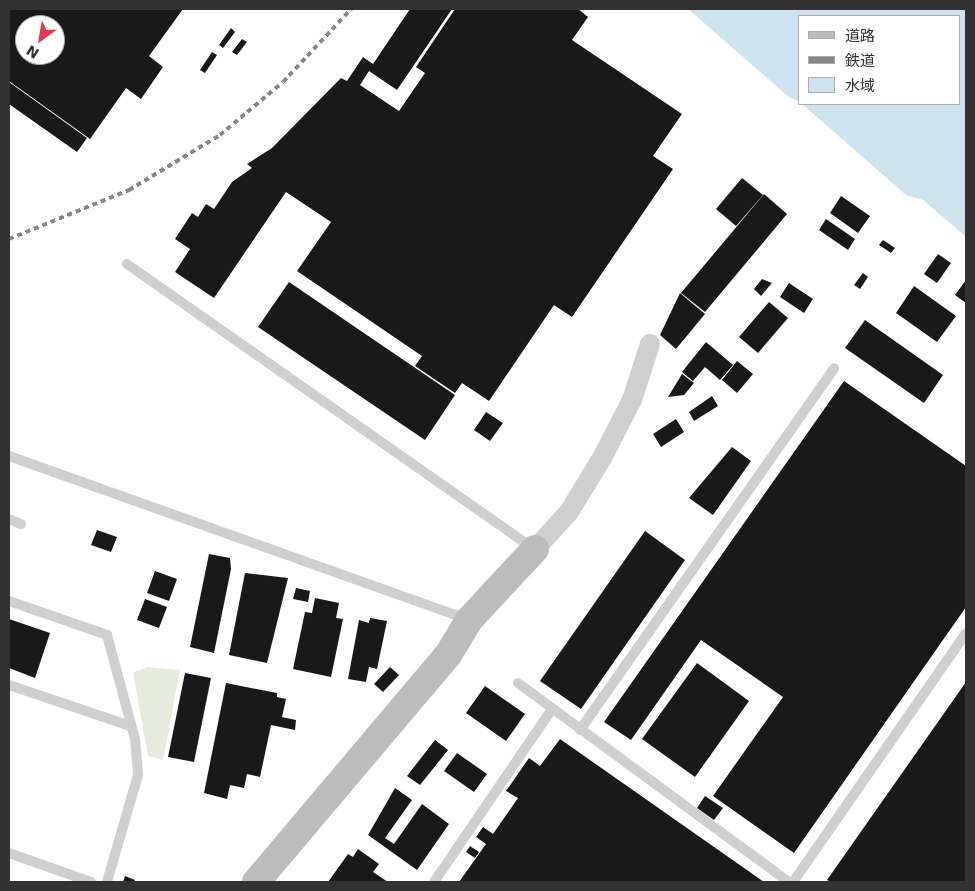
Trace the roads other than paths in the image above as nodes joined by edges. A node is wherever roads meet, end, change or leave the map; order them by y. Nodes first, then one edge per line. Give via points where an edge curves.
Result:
1 (127, 264) dead end
2 (650, 344) dead end
3 (834, 368) dead end
4 (9, 456) edge
5 (9, 519) edge
6 (21, 524) dead end
7 (535, 549) junction
8 (9, 601) edge
9 (469, 620) junction
10 (966, 633) edge
11 (518, 683) dead end
12 (9, 685) edge
13 (552, 710) junction
14 (130, 726) junction
15 (580, 730) junction
16 (9, 853) edge
17 (91, 882) edge
18 (107, 882) edge
19 (256, 882) edge
20 (434, 882) edge
21 (789, 882) edge
22 (793, 882) edge

1 - 7 lane
2 - 7 street via 632,400 602,458 570,512
3 - 15 lane
4 - 9 lane
5 - 6 lane
7 - 9 street
8 - 14 lane via 107,635
9 - 19 street via 448,655
10 - 22 lane
11 - 13 lane
12 - 14 lane
13 - 15 lane
13 - 20 lane
14 - 18 lane via 138,775
15 - 21 lane
16 - 17 lane

